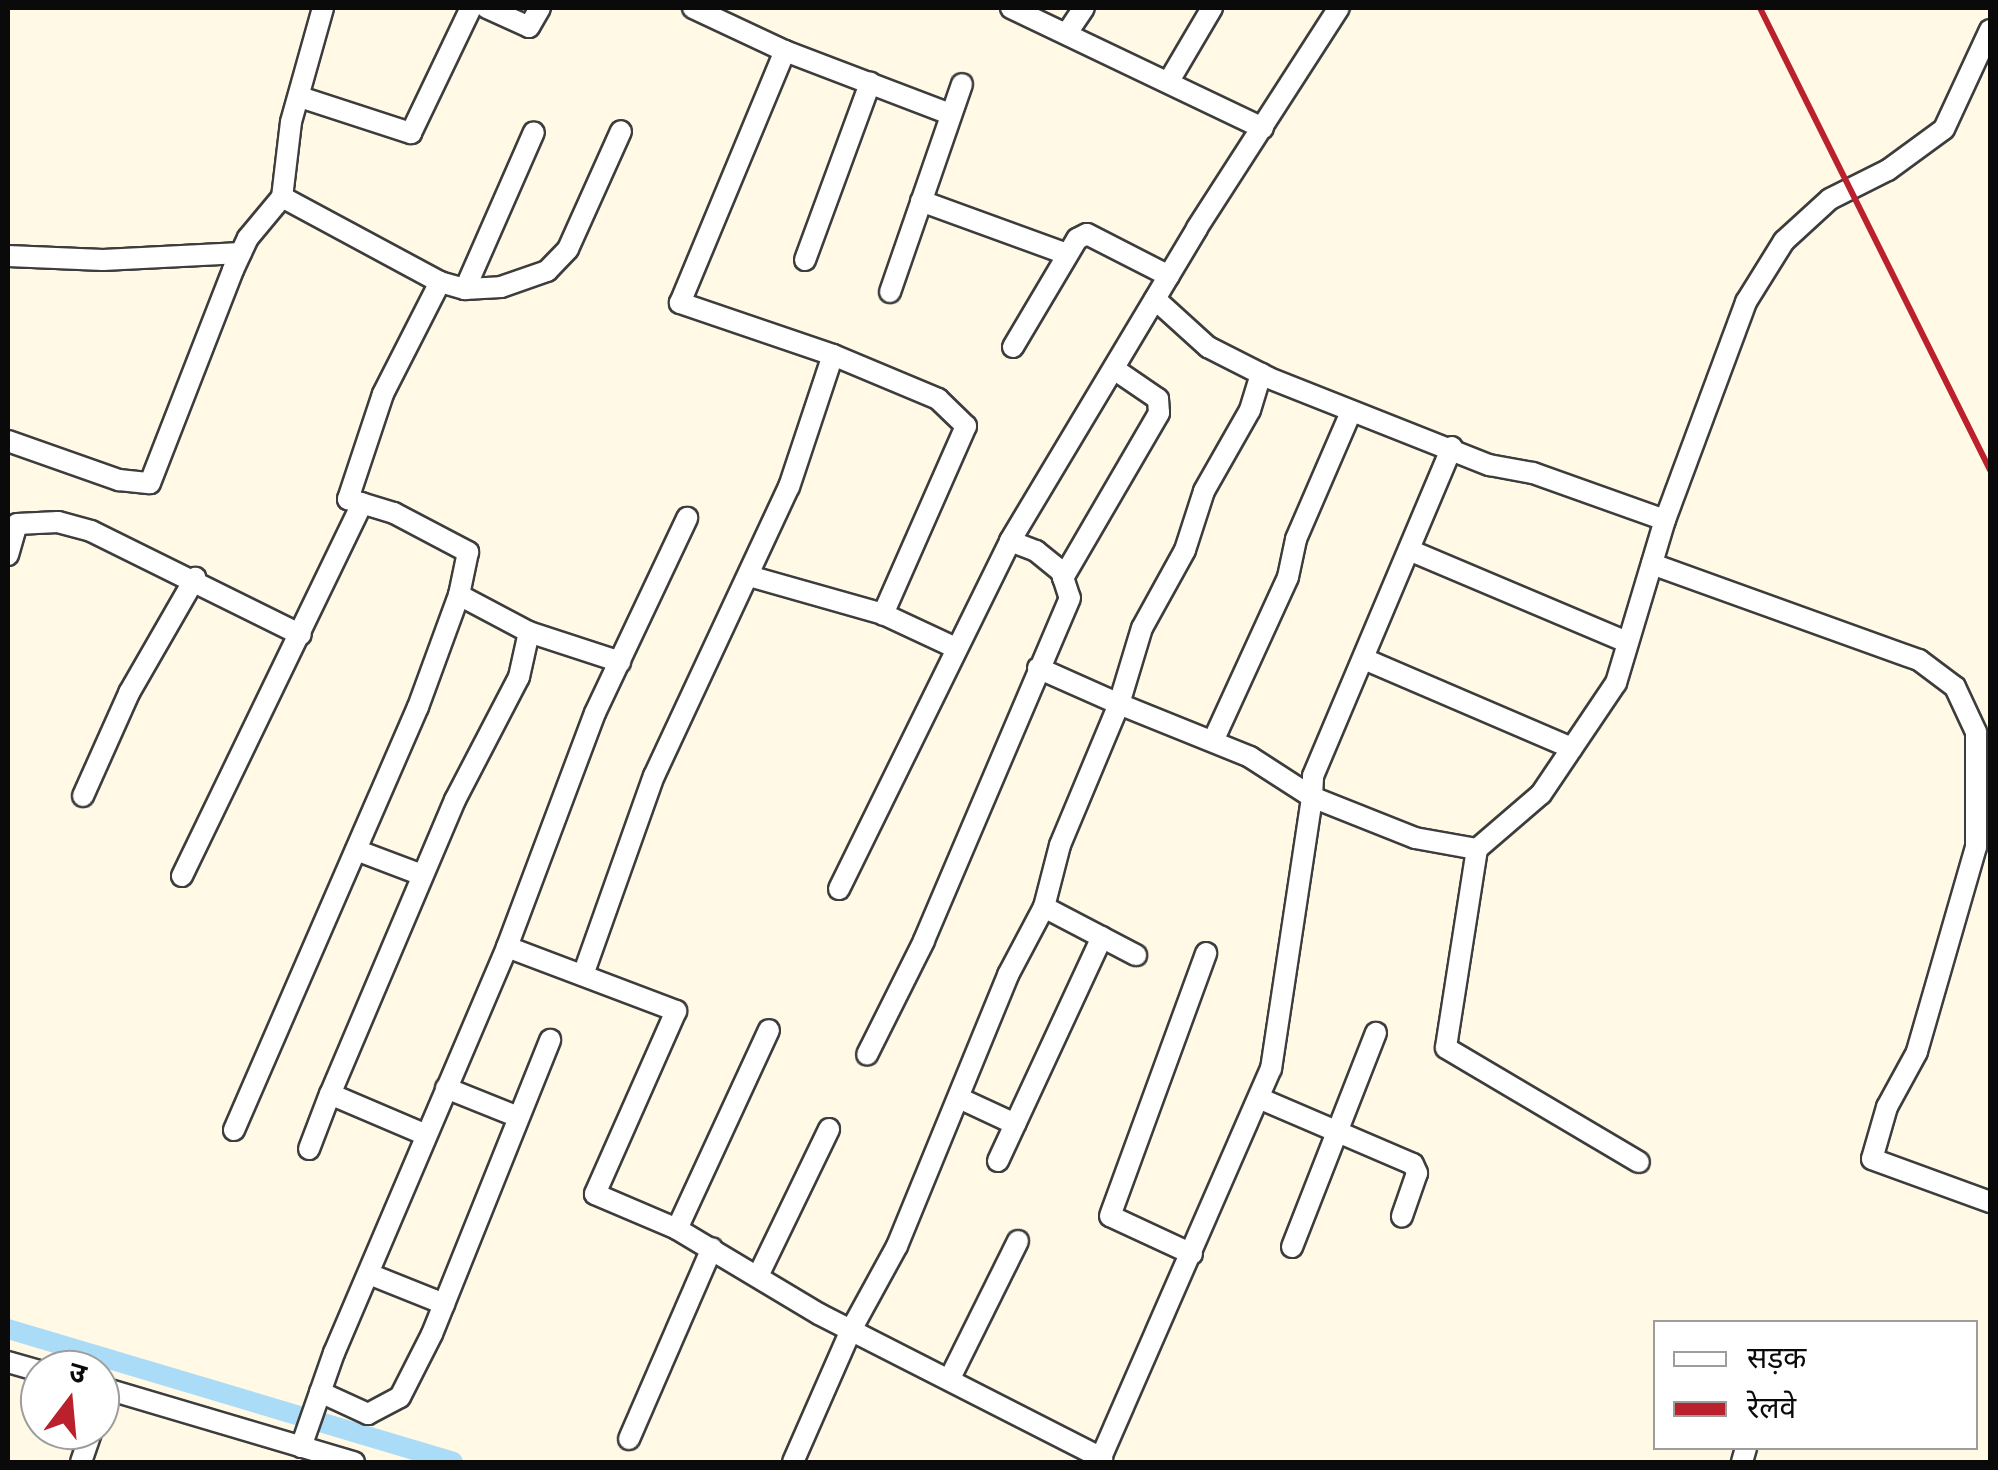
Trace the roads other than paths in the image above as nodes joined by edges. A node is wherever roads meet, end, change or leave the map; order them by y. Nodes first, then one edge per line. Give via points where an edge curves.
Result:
1 (323, 8) edge
2 (471, 8) edge
3 (488, 8) edge
4 (540, 8) edge
5 (693, 8) edge
6 (1011, 8) edge
7 (1084, 8) edge
8 (1212, 8) edge
9 (1338, 8) edge
10 (1990, 30) edge
11 (1067, 34) junction
12 (785, 51) junction
13 (1169, 81) junction
14 (870, 84) junction
15 (962, 84) dead end
16 (300, 97) junction
17 (950, 114) junction
18 (1263, 128) junction
19 (534, 132) dead end
20 (621, 132) dead end
21 (282, 197) junction
22 (921, 202) junction
23 (241, 253) junction
24 (1067, 254) junction
25 (8, 256) edge
26 (805, 260) dead end
27 (1170, 276) junction
28 (440, 282) junction
29 (465, 289) junction
30 (890, 292) dead end
31 (1155, 299) junction
32 (1013, 346) dead end
33 (834, 355) junction
34 (1114, 370) junction
35 (1261, 374) junction
36 (1351, 412) junction
37 (8, 441) edge
38 (1452, 447) junction
39 (362, 503) junction
40 (687, 518) dead end
41 (1665, 520) junction
42 (1010, 541) junction
43 (1409, 550) junction
44 (8, 555) edge
45 (1652, 564) junction
46 (749, 576) junction
47 (195, 578) junction
48 (1064, 578) junction
49 (459, 595) junction
50 (882, 614) junction
51 (529, 632) junction
52 (302, 635) junction
53 (1627, 642) junction
54 (956, 648) junction
55 (1364, 660) junction
56 (620, 662) junction
57 (1038, 668) junction
58 (1120, 704) junction
59 (1212, 741) junction
60 (1572, 748) junction
61 (83, 796) dead end
62 (1312, 797) junction
63 (1477, 849) junction
64 (356, 850) junction
65 (182, 876) dead end
66 (422, 876) junction
67 (839, 889) dead end
68 (1044, 906) junction
69 (1102, 937) junction
70 (506, 947) junction
71 (1206, 953) dead end
72 (1136, 956) dead end
73 (582, 975) junction
74 (770, 1030) dead end
75 (1376, 1033) dead end
76 (550, 1040) dead end
77 (868, 1056) dead end
78 (446, 1088) junction
79 (330, 1094) junction
80 (959, 1098) junction
81 (1261, 1099) junction
82 (518, 1117) junction
83 (1015, 1124) junction
84 (828, 1129) dead end
85 (234, 1130) dead end
86 (1338, 1132) junction
87 (426, 1135) junction
88 (309, 1150) dead end
89 (998, 1160) dead end
90 (1639, 1162) dead end
91 (1990, 1202) edge
92 (1402, 1216) dead end
93 (677, 1229) junction
94 (1018, 1241) dead end
95 (1292, 1247) dead end
96 (712, 1248) junction
97 (1192, 1254) junction
98 (370, 1274) junction
99 (759, 1274) junction
100 (444, 1304) junction
101 (851, 1330) junction
102 (950, 1378) junction
103 (318, 1397) junction
104 (120, 1398) edge
105 (629, 1439) dead end
106 (302, 1446) junction
107 (1100, 1460) edge
108 (354, 1462) edge
109 (793, 1462) edge

1 - 16 street
2 - 16 street via 412,132
3 - 4 street via 529,27
5 - 12 street
6 - 11 street
7 - 11 street
8 - 13 street
9 - 18 street
10 - 41 street via 1944,129 1888,170 1830,198 1784,241 1746,302
11 - 13 street
12 - 14 street
12 - 33 street via 680,303
13 - 18 street
14 - 17 street
14 - 26 street
15 - 17 street
16 - 21 street via 281,170
17 - 22 street
18 - 27 street
19 - 29 street
20 - 29 street via 568,249 547,272 501,288
21 - 23 street
21 - 28 street
22 - 24 street
22 - 30 street
23 - 25 street via 103,260
23 - 37 street via 150,484 119,480
24 - 27 street via 1087,234
24 - 32 street
27 - 31 street
28 - 29 street
28 - 39 street via 383,394 348,499
31 - 34 street
31 - 35 street via 1174,323
33 - 46 street via 789,487
33 - 50 street via 938,399 966,426
34 - 42 street
34 - 48 street via 1158,399 1159,413
35 - 36 street
35 - 58 street via 1250,410 1204,491 1184,550 1142,628
36 - 38 street
36 - 59 street via 1296,539 1288,577
38 - 41 street
38 - 43 street
39 - 49 street via 468,552
39 - 52 street
40 - 56 street
41 - 45 street
42 - 48 street via 1036,551
42 - 54 street
43 - 53 street
43 - 55 street
44 - 47 street via 17,524 58,522
45 - 53 street
45 - 91 street via 1920,660 1955,686 1976,732 1976,848 1917,1052 1887,1107 1872,1159
46 - 50 street
46 - 73 street via 654,776
47 - 52 street
47 - 61 street via 129,692
48 - 57 street via 1070,598
49 - 51 street
49 - 64 street
50 - 54 street
51 - 56 street
51 - 66 street via 519,677
52 - 65 street via 240,745
53 - 60 street via 1616,683
54 - 67 street via 883,811
55 - 60 street
55 - 62 street via 1313,776
56 - 70 street
57 - 58 street
57 - 77 street via 924,941
58 - 59 street
58 - 68 street via 1060,845
59 - 62 street
60 - 63 street via 1541,794
62 - 63 street via 1416,838
62 - 81 street via 1292,894 1282,1020
63 - 90 street via 1446,1048
64 - 66 street
64 - 85 street
66 - 79 street
68 - 69 street
68 - 80 street
69 - 72 street
69 - 83 street
70 - 73 street
70 - 78 street
71 - 97 street via 1110,1216
73 - 93 street via 676,1011 595,1194
74 - 93 street
75 - 86 street
76 - 82 street
78 - 82 street
78 - 87 street
79 - 87 street
79 - 88 street
80 - 83 street
80 - 101 street via 875,1294
81 - 86 street
81 - 97 street
82 - 100 street
83 - 89 street
84 - 99 street
86 - 92 street via 1413,1164 1417,1173
86 - 95 street
87 - 98 street
93 - 96 street
94 - 102 street
96 - 99 street
96 - 105 street
97 - 107 street
98 - 100 street
98 - 103 street
99 - 101 street
100 - 103 street via 400,1397 368,1414
101 - 102 street
101 - 109 street
102 - 107 street
103 - 106 street
104 - 106 street
106 - 108 street

